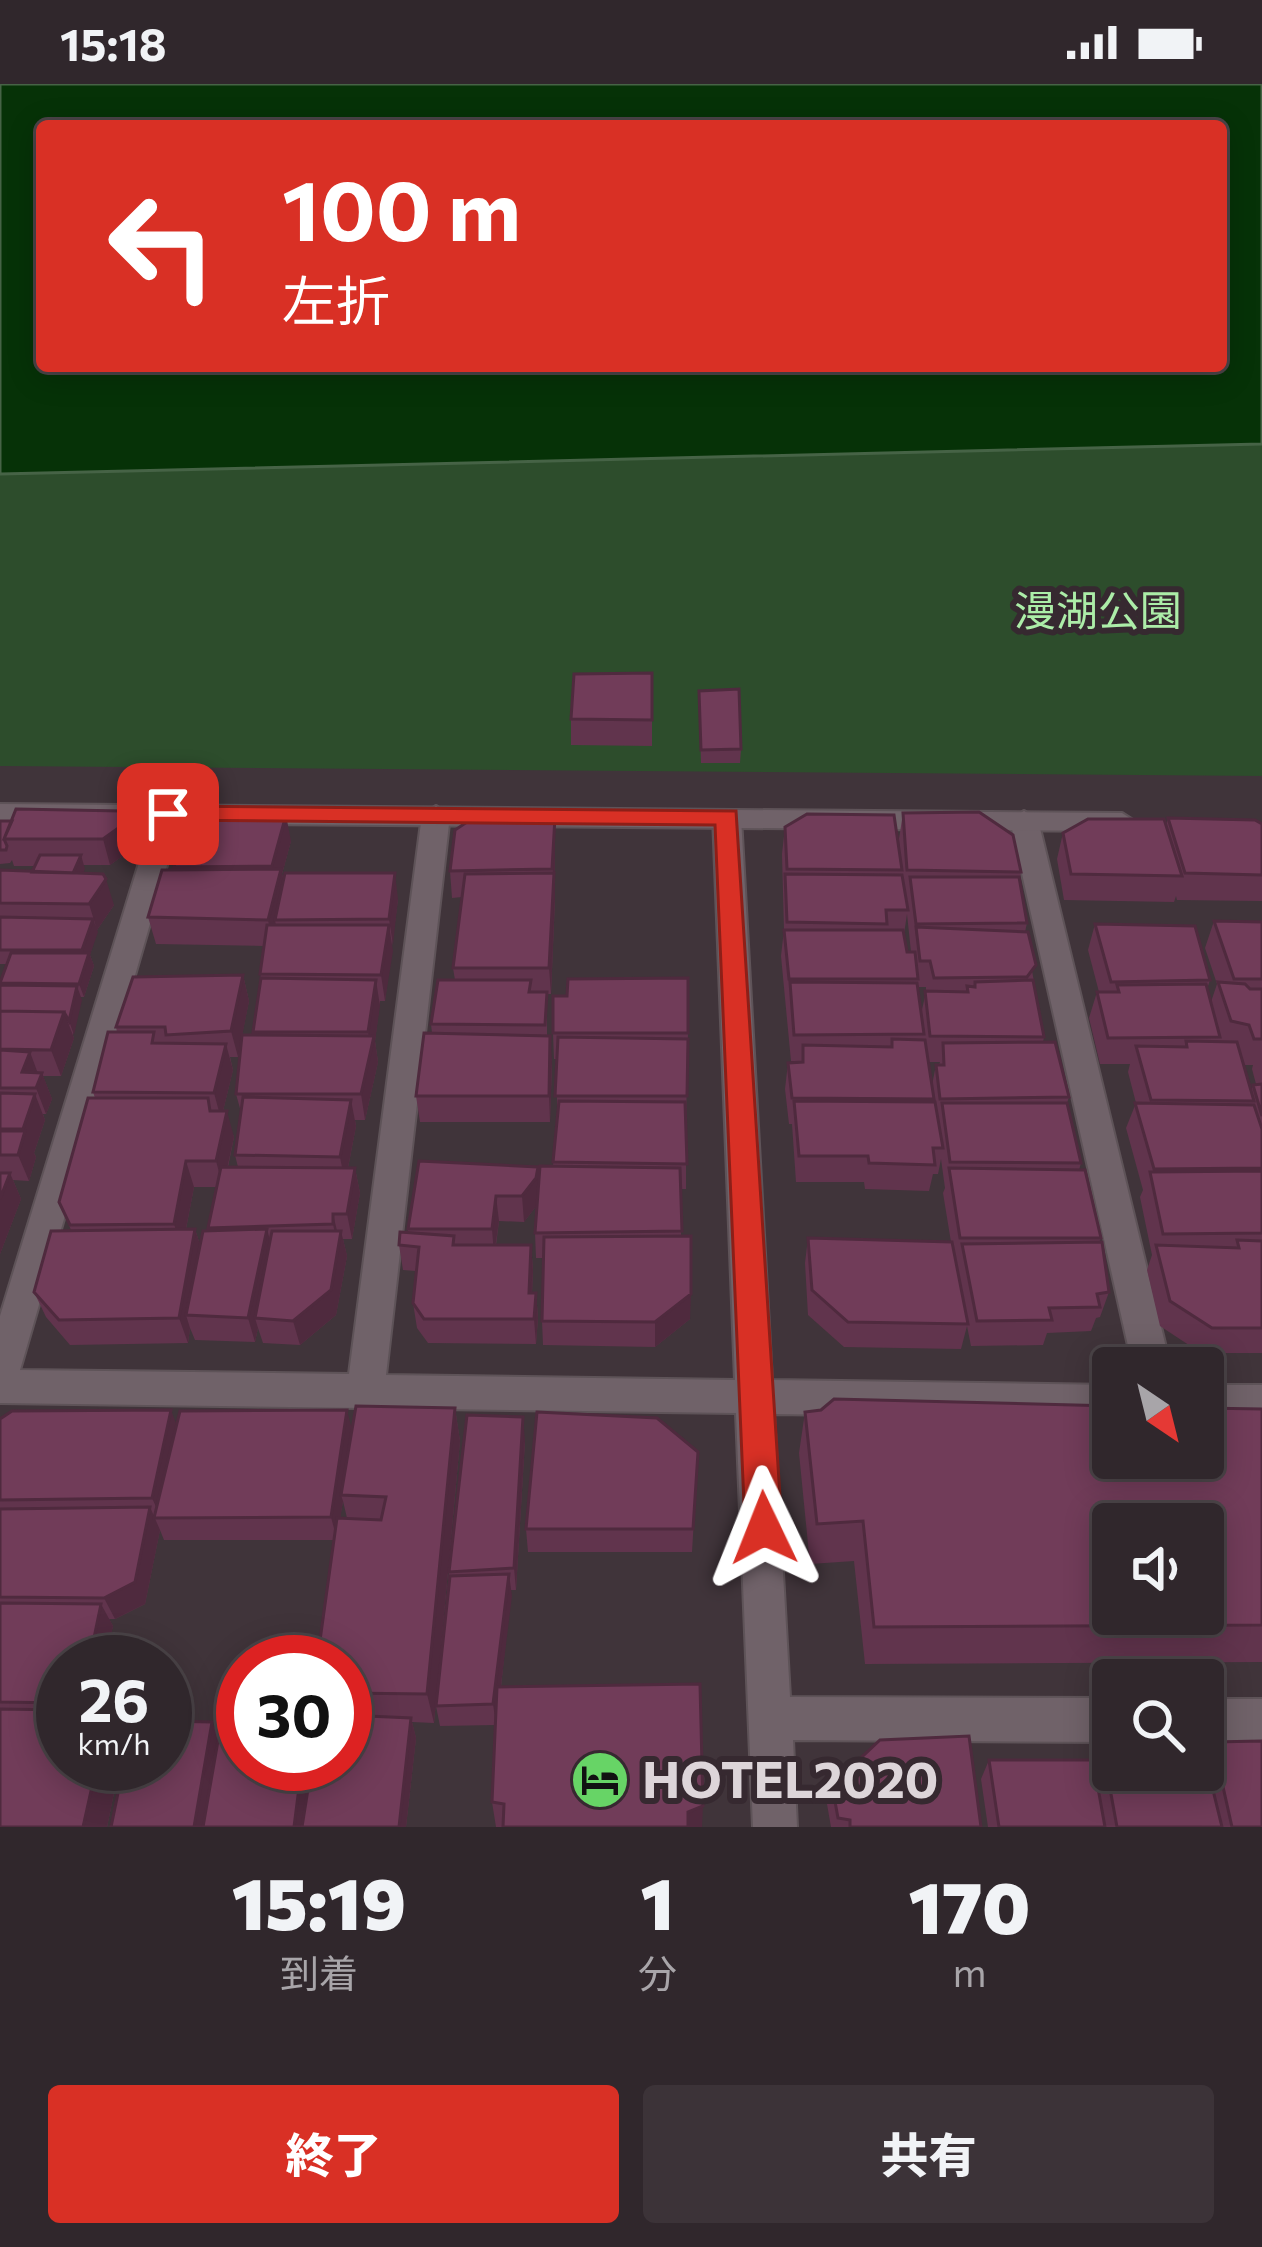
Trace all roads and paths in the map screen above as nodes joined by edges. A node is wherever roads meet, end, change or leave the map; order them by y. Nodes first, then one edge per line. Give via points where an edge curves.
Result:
1 (0, 814) edge
2 (168, 814) junction
3 (436, 815) junction
4 (728, 817) junction
5 (1024, 820) junction
6 (1143, 822) edge
7 (1147, 1347) edge
8 (0, 1376) edge
9 (0, 1386) edge
10 (365, 1391) junction
11 (758, 1397) junction
12 (1092, 1402) edge
13 (1224, 1402) edge
14 (1262, 1402) edge
15 (771, 1718) junction
16 (1092, 1720) edge
17 (1224, 1721) edge
18 (1262, 1721) edge
19 (775, 1827) edge

1 - 2 street
2 - 3 street
2 - 8 street
3 - 4 street
3 - 10 street
4 - 5 street
4 - 11 street
5 - 6 street
5 - 7 street
9 - 10 street
10 - 11 street
11 - 12 street
11 - 15 street
13 - 14 street
15 - 16 street
15 - 19 street
17 - 18 street

